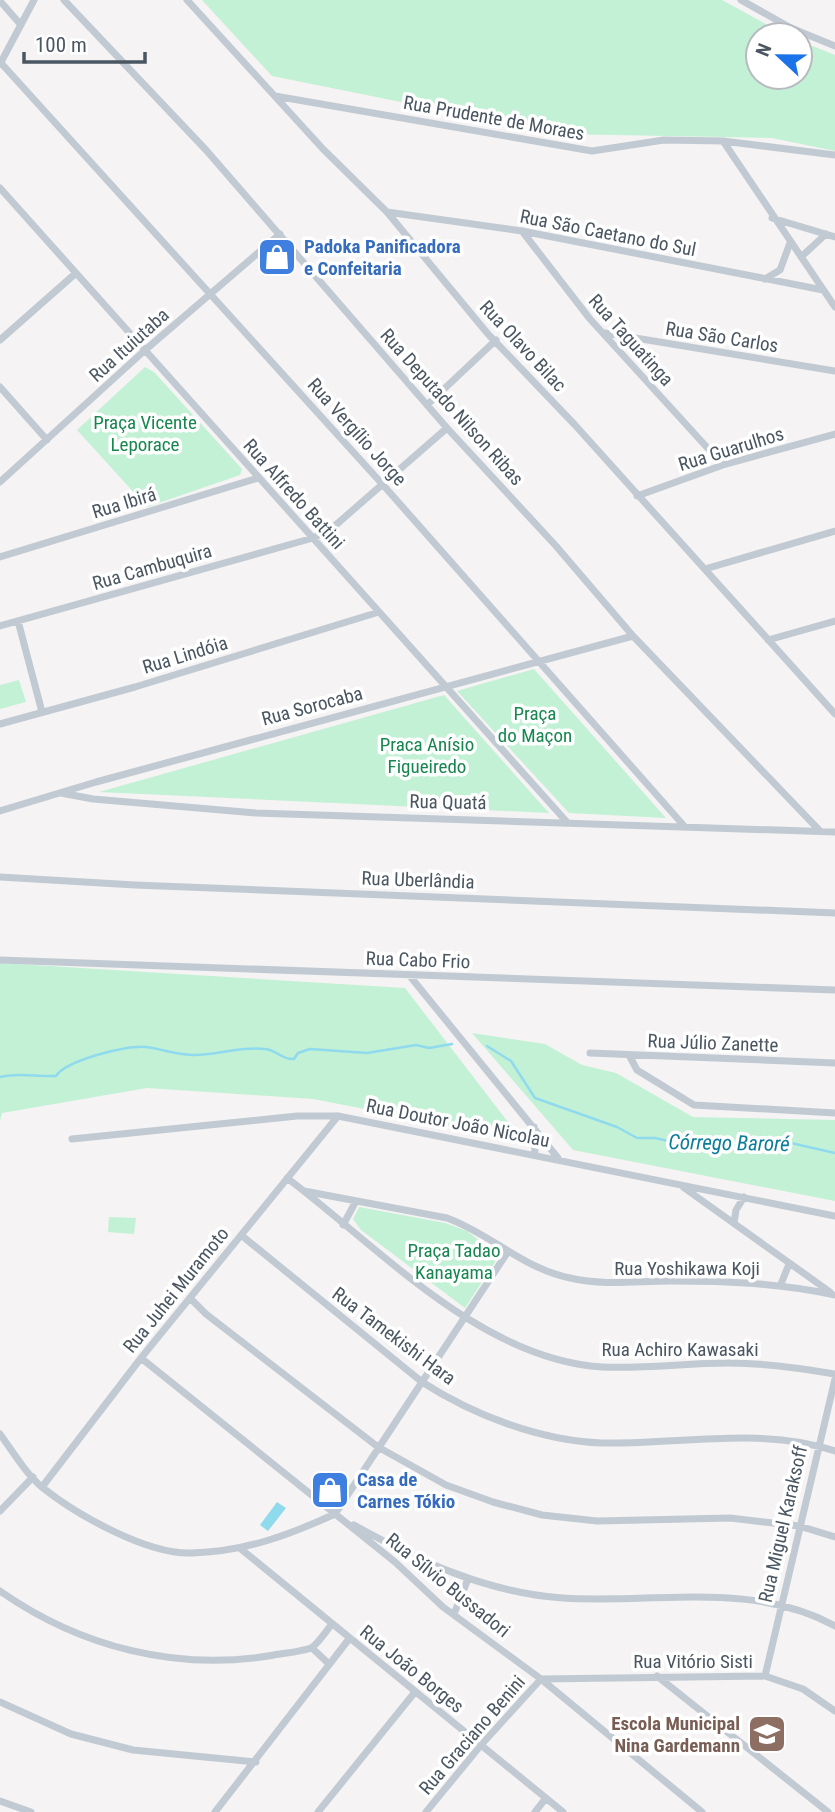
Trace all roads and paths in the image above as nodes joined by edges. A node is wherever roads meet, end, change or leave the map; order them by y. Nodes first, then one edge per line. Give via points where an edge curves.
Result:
1 (34, 0) edge
2 (64, 0) edge
3 (187, 0) edge
4 (741, 0) edge
5 (0, 1) edge
6 (21, 25) junction
7 (835, 46) edge
8 (1, 64) edge
9 (274, 96) junction
10 (723, 141) junction
11 (835, 155) edge
12 (0, 188) edge
13 (7, 197) junction
14 (0, 203) edge
15 (387, 212) junction
16 (772, 218) junction
17 (522, 231) junction
18 (280, 234) junction
19 (826, 234) junction
20 (835, 237) edge
21 (790, 243) junction
22 (801, 257) junction
23 (76, 273) junction
24 (765, 279) junction
25 (823, 290) junction
26 (212, 294) junction
27 (835, 307) edge
28 (604, 333) junction
29 (496, 340) junction
30 (0, 341) edge
31 (144, 351) junction
32 (835, 371) edge
33 (0, 387) edge
34 (427, 405) junction
35 (447, 428) junction
36 (835, 434) edge
37 (47, 440) junction
38 (723, 465) junction
39 (258, 478) junction
40 (0, 482) edge
41 (384, 486) junction
42 (638, 496) junction
43 (835, 531) edge
44 (313, 538) junction
45 (0, 557) edge
46 (705, 569) junction
47 (379, 612) junction
48 (18, 621) junction
49 (835, 621) edge
50 (0, 626) edge
51 (633, 636) junction
52 (768, 640) junction
53 (536, 661) junction
54 (445, 686) junction
55 (834, 711) edge
56 (42, 712) junction
57 (0, 724) edge
58 (96, 782) junction
59 (61, 793) junction
60 (93, 799) junction
61 (0, 811) edge
62 (566, 821) junction
63 (685, 827) junction
64 (820, 831) junction
65 (835, 831) edge
66 (0, 877) edge
67 (835, 913) edge
68 (0, 960) edge
69 (408, 975) junction
70 (835, 990) edge
71 (590, 1053) dead end
72 (629, 1055) junction
73 (835, 1063) edge
74 (835, 1114) edge
75 (338, 1116) junction
76 (534, 1126) junction
77 (72, 1139) dead end
78 (535, 1155) junction
79 (558, 1159) junction
80 (287, 1178) junction
81 (681, 1185) junction
82 (304, 1191) junction
83 (744, 1197) junction
84 (356, 1201) junction
85 (835, 1216) edge
86 (734, 1223) junction
87 (343, 1224) junction
88 (241, 1235) junction
89 (508, 1254) junction
90 (789, 1264) junction
91 (781, 1284) junction
92 (834, 1295) edge
93 (190, 1298) junction
94 (465, 1317) junction
95 (141, 1358) junction
96 (835, 1374) edge
97 (835, 1379) edge
98 (422, 1382) junction
99 (0, 1434) edge
100 (817, 1445) junction
101 (378, 1447) junction
102 (835, 1451) edge
103 (33, 1477) junction
104 (42, 1487) junction
105 (0, 1511) edge
106 (335, 1514) junction
107 (799, 1526) junction
108 (835, 1537) edge
109 (241, 1549) junction
110 (401, 1551) junction
111 (395, 1562) junction
112 (468, 1579) junction
113 (0, 1591) edge
114 (779, 1605) junction
115 (454, 1614) junction
116 (332, 1624) junction
117 (835, 1626) edge
118 (349, 1639) junction
119 (312, 1647) junction
120 (328, 1663) junction
121 (657, 1676) junction
122 (765, 1676) junction
123 (541, 1679) junction
124 (415, 1692) junction
125 (0, 1702) edge
126 (835, 1711) edge
127 (481, 1745) junction
128 (257, 1762) junction
129 (546, 1798) junction
130 (0, 1801) edge
131 (31, 1812) edge
132 (215, 1812) edge
133 (318, 1812) edge
134 (426, 1812) edge
135 (535, 1812) edge
136 (563, 1812) edge
137 (702, 1812) edge
138 (828, 1812) edge

1 - 6 street
2 - 18 street, Rua Deputado Nilson Ribas
3 - 9 street, Rua Olavo Bilac
4 - 7 street
5 - 6 street
6 - 8 street
8 - 26 street, Rua Vergílio Jorge
9 - 10 street, Rua Prudente de Moraes via 592,151 664,140
9 - 15 street, Rua Olavo Bilac
10 - 11 street, Rua Prudente de Moraes
10 - 16 street
12 - 13 street, Rua Alfredo Battini
13 - 14 street
13 - 23 street, Rua Alfredo Battini
15 - 17 street, Rua São Caetano do Sul
15 - 29 street, Rua Olavo Bilac
16 - 19 street
16 - 21 street
17 - 24 street, Rua São Caetano do Sul
17 - 28 street, Rua Taguatinga
18 - 26 street, Rua Ituiutaba
18 - 34 street, Rua Deputado Nilson Ribas
19 - 20 street
19 - 22 street
21 - 22 street
21 - 24 street via 780,270
22 - 25 street
23 - 30 street
23 - 31 street, Rua Alfredo Battini
24 - 25 street, Rua São Caetano do Sul
25 - 27 street
26 - 31 street, Rua Ituiutaba
26 - 41 street, Rua Vergílio Jorge
28 - 32 street, Rua São Carlos
28 - 38 street, Rua Taguatinga
29 - 34 street
29 - 42 street, Rua Olavo Bilac
31 - 37 street, Rua Ituiutaba
31 - 39 street, Rua Alfredo Battini
33 - 37 street
34 - 35 street, Rua Deputado Nilson Ribas
35 - 41 street, Rua Cambuquira
35 - 51 street, Rua Deputado Nilson Ribas
36 - 38 street, Rua Guarulhos
37 - 40 street, Rua Ituiutaba
38 - 42 street, Rua Guarulhos
39 - 44 street, Rua Alfredo Battini
39 - 45 street, Rua Ibirá
41 - 44 street, Rua Cambuquira via 330,530
41 - 53 street, Rua Vergílio Jorge
42 - 46 street, Rua Olavo Bilac
43 - 46 street
44 - 47 street, Rua Alfredo Battini
44 - 48 street, Rua Cambuquira
46 - 52 street, Rua Olavo Bilac
47 - 54 street, Rua Alfredo Battini
47 - 56 street, Rua Lindóia
48 - 50 street, Rua Cambuquira
48 - 56 street
49 - 52 street
51 - 53 street, Rua Sorocaba
51 - 64 street, Rua Deputado Nilson Ribas
52 - 55 street, Rua Olavo Bilac
53 - 54 street, Rua Sorocaba
53 - 63 street, Rua Vergílio Jorge
54 - 58 street, Rua Sorocaba
54 - 62 street, Rua Alfredo Battini
56 - 57 street, Rua Lindóia
58 - 59 street, Rua Sorocaba
58 - 60 street
59 - 60 street, Rua Quatá
59 - 61 street, Rua Sorocaba
60 - 62 street, Rua Quatá via 256,813
62 - 63 street, Rua Quatá
63 - 64 street, Rua Quatá
64 - 65 street, Rua Quatá
66 - 67 street, Rua Uberlândia
68 - 69 street, Rua Cabo Frio
69 - 70 street, Rua Cabo Frio
69 - 76 street
71 - 72 street, Rua Júlio Zanette
72 - 73 street, Rua Júlio Zanette
72 - 74 street via 637,1070 694,1105
75 - 77 street, Rua Doutor João Nicolau via 297,1116
75 - 78 street, Rua Doutor João Nicolau
75 - 80 street, Rua Juhei Muramoto
76 - 78 street
76 - 79 street
78 - 79 street, Rua Doutor João Nicolau
79 - 81 street, Rua Doutor João Nicolau
80 - 82 street, Rua Achiro Kawasaki
80 - 88 street, Rua Juhei Muramoto
81 - 83 street, Rua Doutor João Nicolau
81 - 86 street
82 - 84 street, Rua Yoshikawa Koji
82 - 87 street, Rua Achiro Kawasaki
83 - 85 street, Rua Doutor João Nicolau
83 - 86 street
84 - 87 street
84 - 89 street, Rua Yoshikawa Koji via 447,1218 468,1226
86 - 90 street
87 - 94 street, Rua Achiro Kawasaki
88 - 93 street, Rua Juhei Muramoto
88 - 98 street, Rua Tamekishi Hara
89 - 91 street, Rua Yoshikawa Koji via 569,1278 613,1285
89 - 94 street
90 - 91 street
90 - 92 street
91 - 92 street, Rua Yoshikawa Koji
93 - 95 street, Rua Juhei Muramoto
93 - 101 street
94 - 96 street, Rua Achiro Kawasaki via 510,1342 600,1367 729,1363
94 - 98 street
95 - 104 street, Rua Juhei Muramoto
95 - 106 street, Rua Sílvio Bussadori
97 - 100 street, Rua Miguel Karaksoff
98 - 100 street, Rua Tamekishi Hara via 445,1397 539,1434 601,1443 736,1439
98 - 101 street
99 - 103 street
100 - 102 street, Rua Tamekishi Hara
100 - 107 street, Rua Miguel Karaksoff
101 - 106 street
101 - 107 street via 446,1485 542,1515 624,1522 730,1518
103 - 104 street
103 - 105 street
104 - 109 street via 83,1515 147,1545 189,1554
106 - 109 street via 292,1534
106 - 110 street
106 - 111 street, Rua Sílvio Bussadori
107 - 108 street
107 - 114 street, Rua Miguel Karaksoff
109 - 116 street, Rua João Borges
110 - 111 street
110 - 112 street
111 - 115 street, Rua Sílvio Bussadori
112 - 114 street via 560,1598 714,1597
112 - 115 street
113 - 119 street via 23,1607 96,1641 144,1655 190,1661 256,1658
114 - 117 street via 814,1614
114 - 122 street, Rua Miguel Karaksoff
115 - 123 street, Rua Sílvio Bussadori
116 - 118 street, Rua João Borges
116 - 119 street
118 - 120 street
118 - 124 street, Rua João Borges
119 - 120 street
120 - 128 street
121 - 122 street, Rua Vitório Sisti
121 - 123 street, Rua Vitório Sisti
121 - 138 street
122 - 126 street, Rua Vitório Sisti via 803,1689
123 - 127 street, Rua Graciano Benini
123 - 137 street, Rua Sílvio Bussadori
124 - 127 street, Rua João Borges
124 - 133 street
125 - 128 street via 71,1734 133,1750
127 - 129 street, Rua João Borges
127 - 134 street, Rua Graciano Benini
128 - 132 street
129 - 135 street
129 - 136 street, Rua João Borges
130 - 131 street

